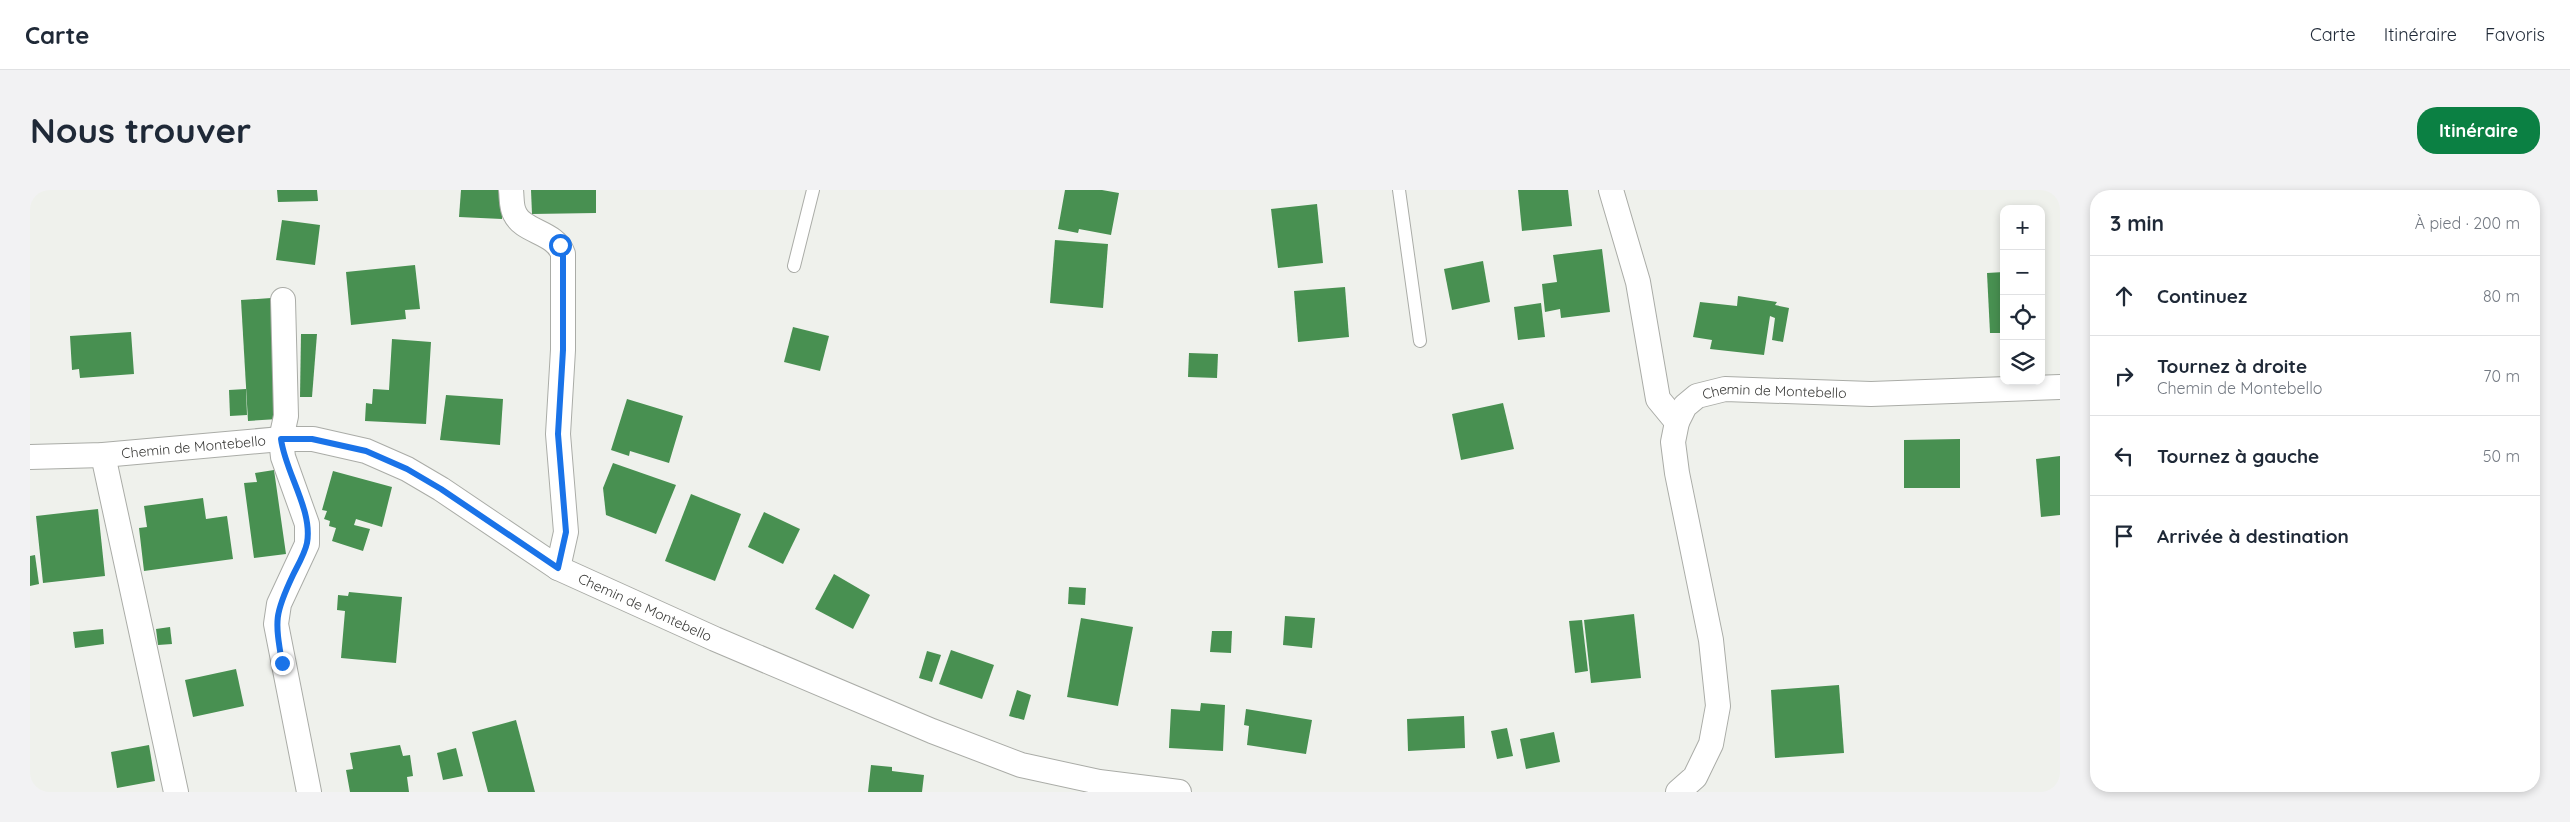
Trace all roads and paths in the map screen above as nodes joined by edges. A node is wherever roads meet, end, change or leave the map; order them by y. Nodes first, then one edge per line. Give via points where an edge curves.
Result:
1 (511, 190) edge
2 (812, 190) edge
3 (1399, 190) edge
4 (1612, 190) edge
5 (794, 266) dead end
6 (283, 300) dead end
7 (1420, 341) dead end
8 (2060, 387) edge
9 (1677, 422) junction
10 (281, 439) junction
11 (102, 454) junction
12 (30, 457) edge
13 (558, 568) junction
14 (176, 792) edge
15 (309, 792) edge
16 (1179, 792) edge
17 (1678, 792) edge

1 - 13 street via 518,219 557,243 563,254 563,350 558,434 566,532
2 - 5 lane
3 - 7 lane
4 - 9 street via 1638,282 1658,399
6 - 10 street via 286,416
8 - 9 street, Chemin de Montebello via 1871,394 1725,389 1697,396 1684,406
9 - 17 street, Chemin de Montebello via 1673,442 1677,473 1711,640 1718,706 1711,744 1695,778
10 - 11 street, Chemin de Montebello
10 - 13 street, Chemin de Montebello via 312,439 366,451 407,469
10 - 15 street via 283,457 308,524 307,544 279,604 276,624
11 - 12 street, Chemin de Montebello
11 - 14 street
13 - 16 street, Chemin de Montebello via 742,651 1021,765 1099,782

